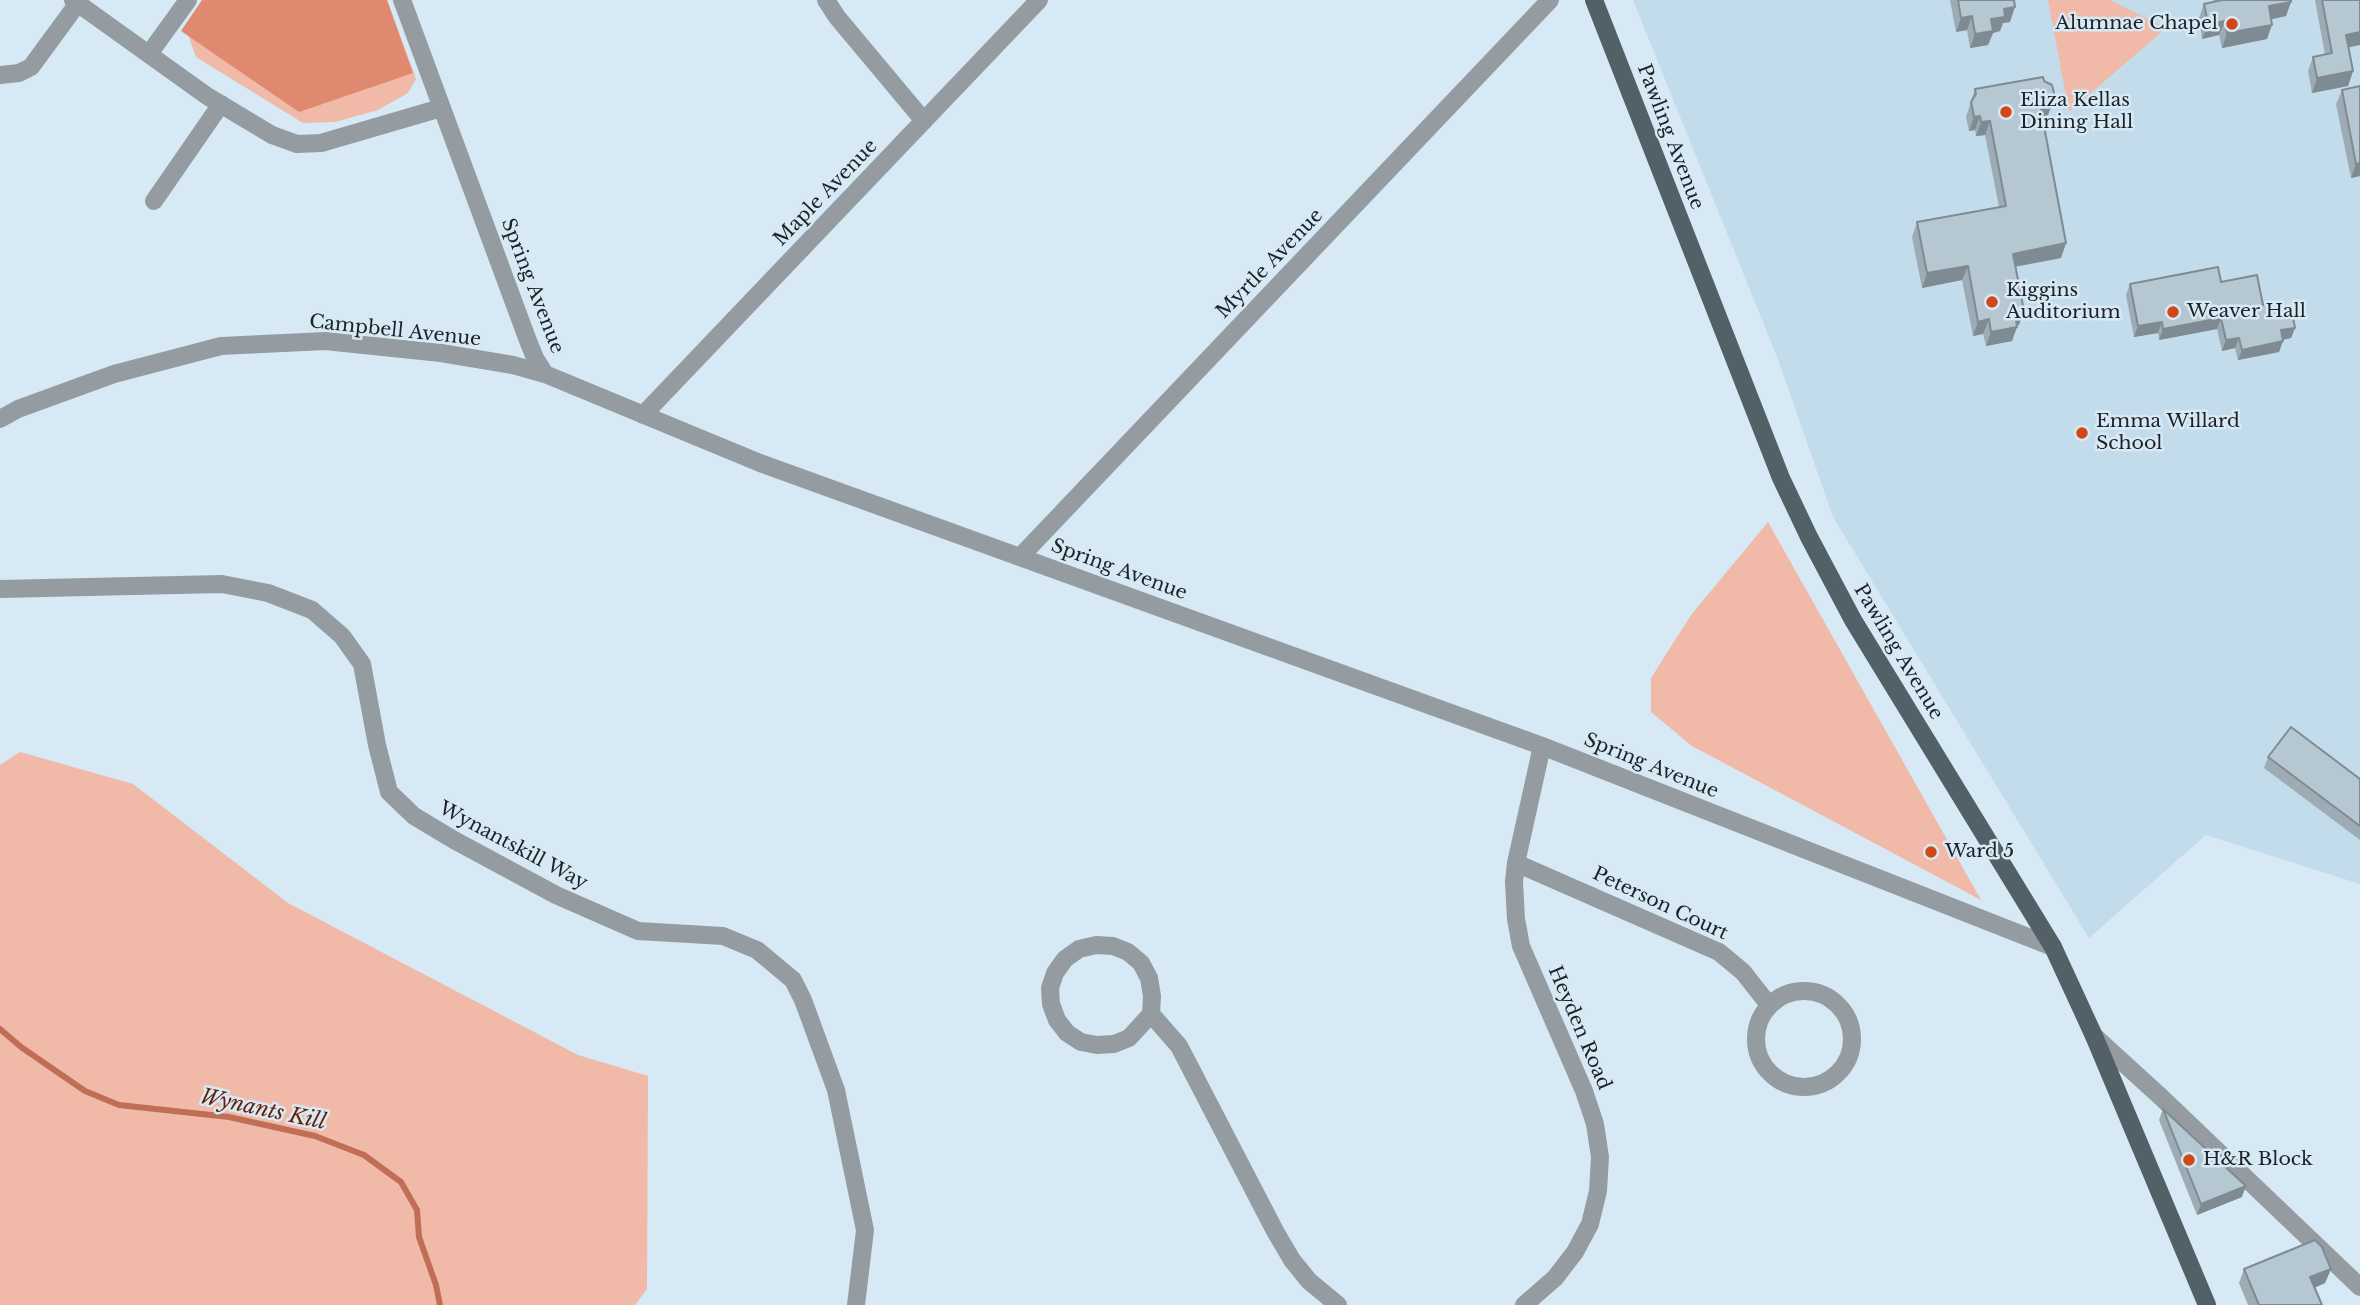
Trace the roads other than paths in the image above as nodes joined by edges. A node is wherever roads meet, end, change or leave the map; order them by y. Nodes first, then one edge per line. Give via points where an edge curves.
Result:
1 (188, 0) edge
2 (402, 0) edge
3 (826, 0) edge
4 (1039, 0) edge
5 (1550, 0) edge
6 (1594, 0) edge
7 (75, 2) edge
8 (149, 54) junction
9 (0, 75) edge
10 (221, 104) junction
11 (441, 108) junction
12 (924, 121) junction
13 (154, 201) dead end
14 (545, 374) junction
15 (643, 415) junction
16 (0, 419) edge
17 (1020, 557) junction
18 (0, 589) edge
19 (1542, 746) junction
20 (1516, 863) junction
21 (2053, 947) junction
22 (1769, 1005) junction
23 (1151, 1014) junction
24 (2094, 1036) junction
25 (2360, 1287) edge
26 (856, 1305) edge
27 (1338, 1305) edge
28 (1524, 1305) edge
29 (2207, 1305) edge

1 - 8 street
2 - 11 street, Spring Avenue
3 - 12 street
4 - 12 street, Maple Avenue
5 - 17 street, Myrtle Avenue
6 - 21 main road, Pawling Avenue via 1781,478 1809,537 1853,620
7 - 8 street
7 - 9 street via 31,67
8 - 10 street
10 - 11 street via 271,135 297,144 321,143
10 - 13 street
11 - 14 street, Spring Avenue via 527,338
12 - 15 street, Maple Avenue
14 - 15 street, Spring Avenue
14 - 16 street, Campbell Avenue via 441,353 325,341 221,346 114,374
15 - 17 street, Spring Avenue via 760,463
17 - 19 street, Spring Avenue
18 - 26 street, Wynantskill Way via 222,584 268,593 312,610 342,636 362,664 389,792 414,816 556,895 638,931 723,936 757,950 793,980 836,1090 865,1230
19 - 20 street, Heyden Road
19 - 21 street, Spring Avenue
20 - 22 street, Peterson Court via 1720,951
20 - 28 street, Heyden Road via 1521,946 1584,1091 1600,1157 1590,1224 1555,1278
21 - 24 main road, Pawling Avenue
22 - 22 street via 1756,1032 1762,1062 1771,1074 1784,1082 1813,1086 1840,1072 1853,1042 1843,1010 1816,992 1783,995
23 - 23 street via 1149,978 1128,952 1096,944 1079,949 1055,973 1051,1004 1057,1020 1081,1042 1114,1044 1129,1038
23 - 27 street via 1179,1046 1292,1260
24 - 25 street
24 - 29 main road, Pawling Avenue

